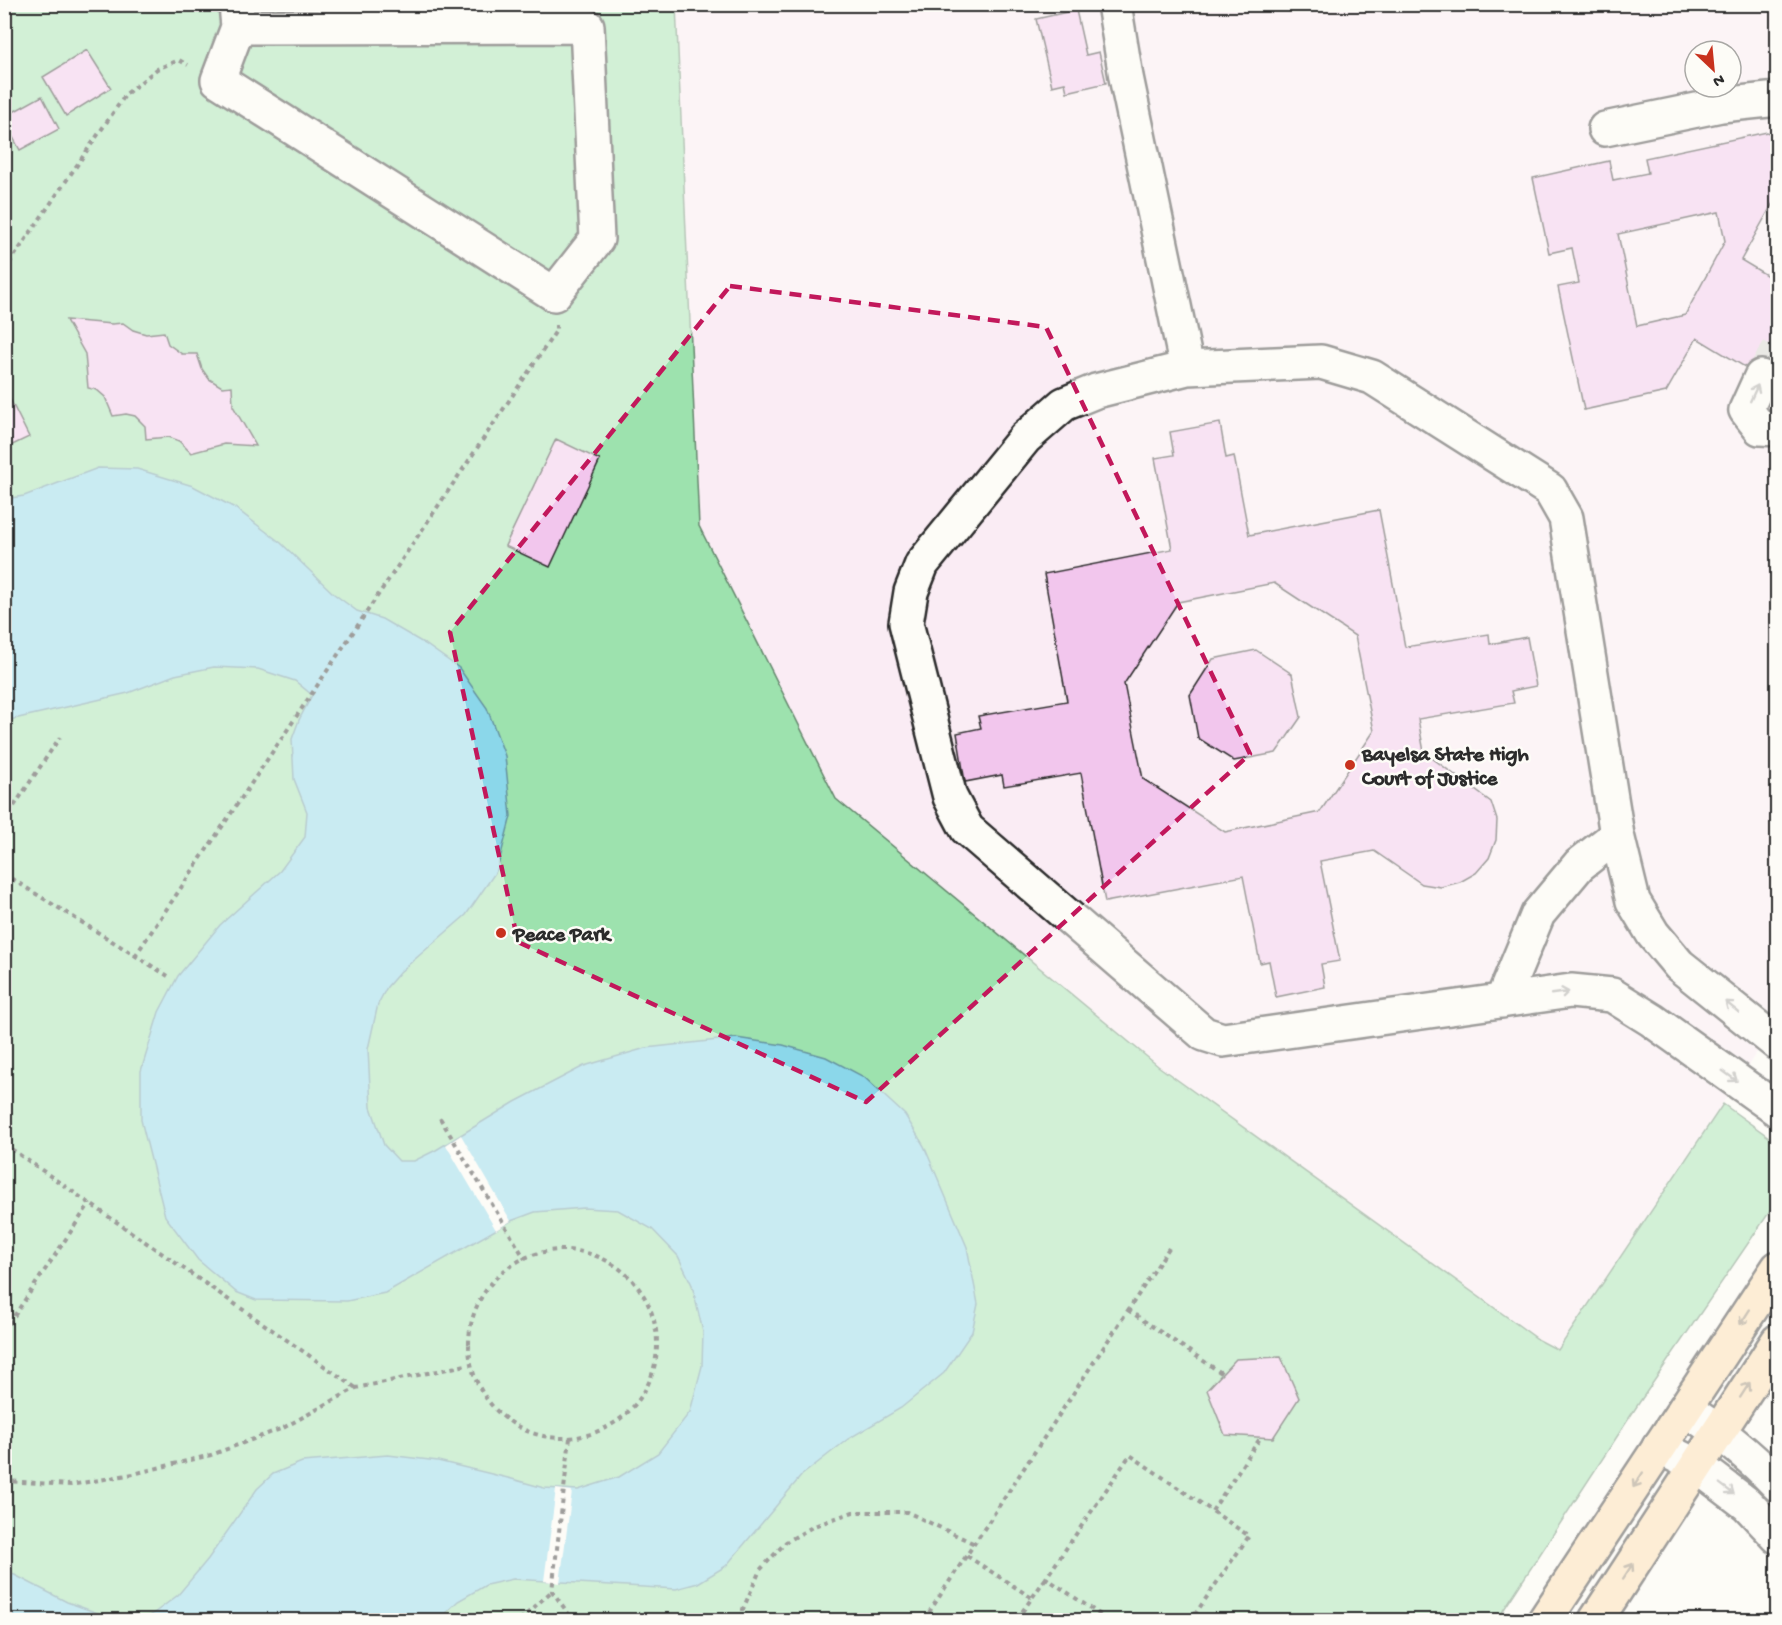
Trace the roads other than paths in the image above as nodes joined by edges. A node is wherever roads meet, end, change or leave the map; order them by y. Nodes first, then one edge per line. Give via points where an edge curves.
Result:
1 (1114, 4) edge
2 (237, 16) edge
3 (1778, 99) edge
4 (1605, 129) dead end
5 (1187, 368) junction
6 (1761, 377) tunnel mouth
7 (1778, 429) edge
8 (1617, 835) junction
9 (1502, 1001) junction
10 (1778, 1044) edge
11 (1778, 1110) edge
12 (1778, 1268) edge
13 (1778, 1341) edge
14 (1684, 1409) junction
15 (1718, 1432) junction
16 (1659, 1447) junction
17 (1696, 1466) junction
18 (1778, 1485) edge
19 (1778, 1537) edge
20 (1545, 1620) edge
21 (1596, 1620) edge

1 - 5 street
2 - 2 street via 587,26 597,239 554,294 218,80
3 - 4 street via 1721,105
5 - 8 street via 1321,362 1372,377 1550,490 1566,518
5 - 9 street via 1096,390 1064,404 1025,438 922,564 911,592 906,623 950,797 967,829 1204,1034 1223,1040
7 -> 6 street via 1760,428 1746,410
8 - 9 street via 1579,865 1538,914
10 -> 8 street via 1679,965 1653,934 1633,901
9 -> 11 street via 1571,991 1612,995
12 -> 14 main road
15 -> 13 main road
14 - 15 street
14 - 16 main road
15 - 17 main road
15 - 18 street
16 - 17 street
16 -> 20 main road
17 -> 19 street via 1747,1504
21 -> 17 main road

